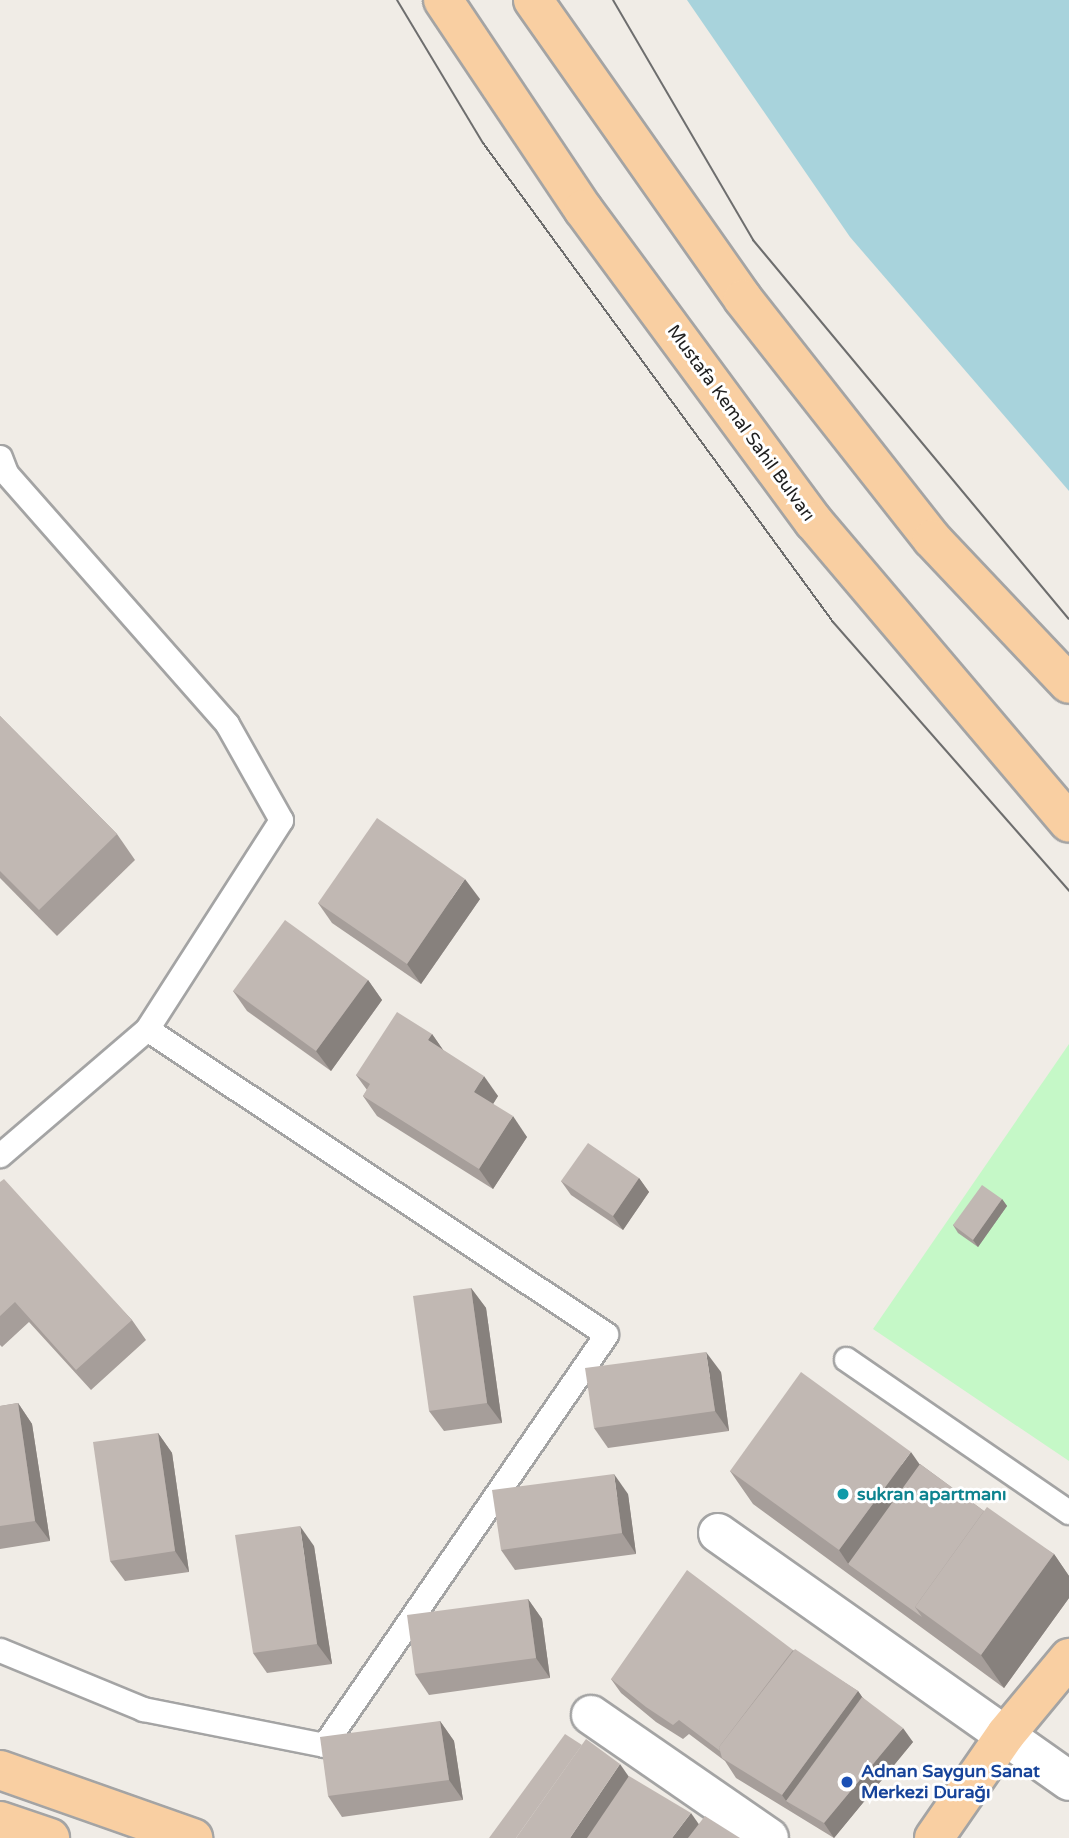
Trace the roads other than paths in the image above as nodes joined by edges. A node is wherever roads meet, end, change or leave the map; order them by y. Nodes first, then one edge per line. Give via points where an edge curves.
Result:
1 (443, 0) edge
2 (533, 0) edge
3 (0, 457) edge
4 (1069, 684) edge
5 (1069, 823) edge
6 (147, 1029) junction
7 (0, 1155) edge
8 (846, 1359) dead end
9 (1069, 1512) edge
10 (718, 1533) dead end
11 (0, 1650) edge
12 (1069, 1658) edge
13 (591, 1715) dead end
14 (1006, 1734) junction
15 (0, 1770) edge
16 (1069, 1781) edge
17 (0, 1821) edge
18 (50, 1838) edge
19 (193, 1838) edge
20 (769, 1838) edge
21 (934, 1838) edge

1 - 5 main road, Mustafa Kemal Sahil Bulvarı via 583,209 814,522
2 - 4 main road via 795,365 932,540
3 - 6 lane via 6,473 227,724 281,820
6 - 7 lane
6 - 11 lane via 606,1335 324,1745 143,1709
8 - 9 lane
10 - 14 street
12 - 14 main road
13 - 20 street
14 - 16 street
14 - 21 main road
15 - 19 main road
17 - 18 main road

